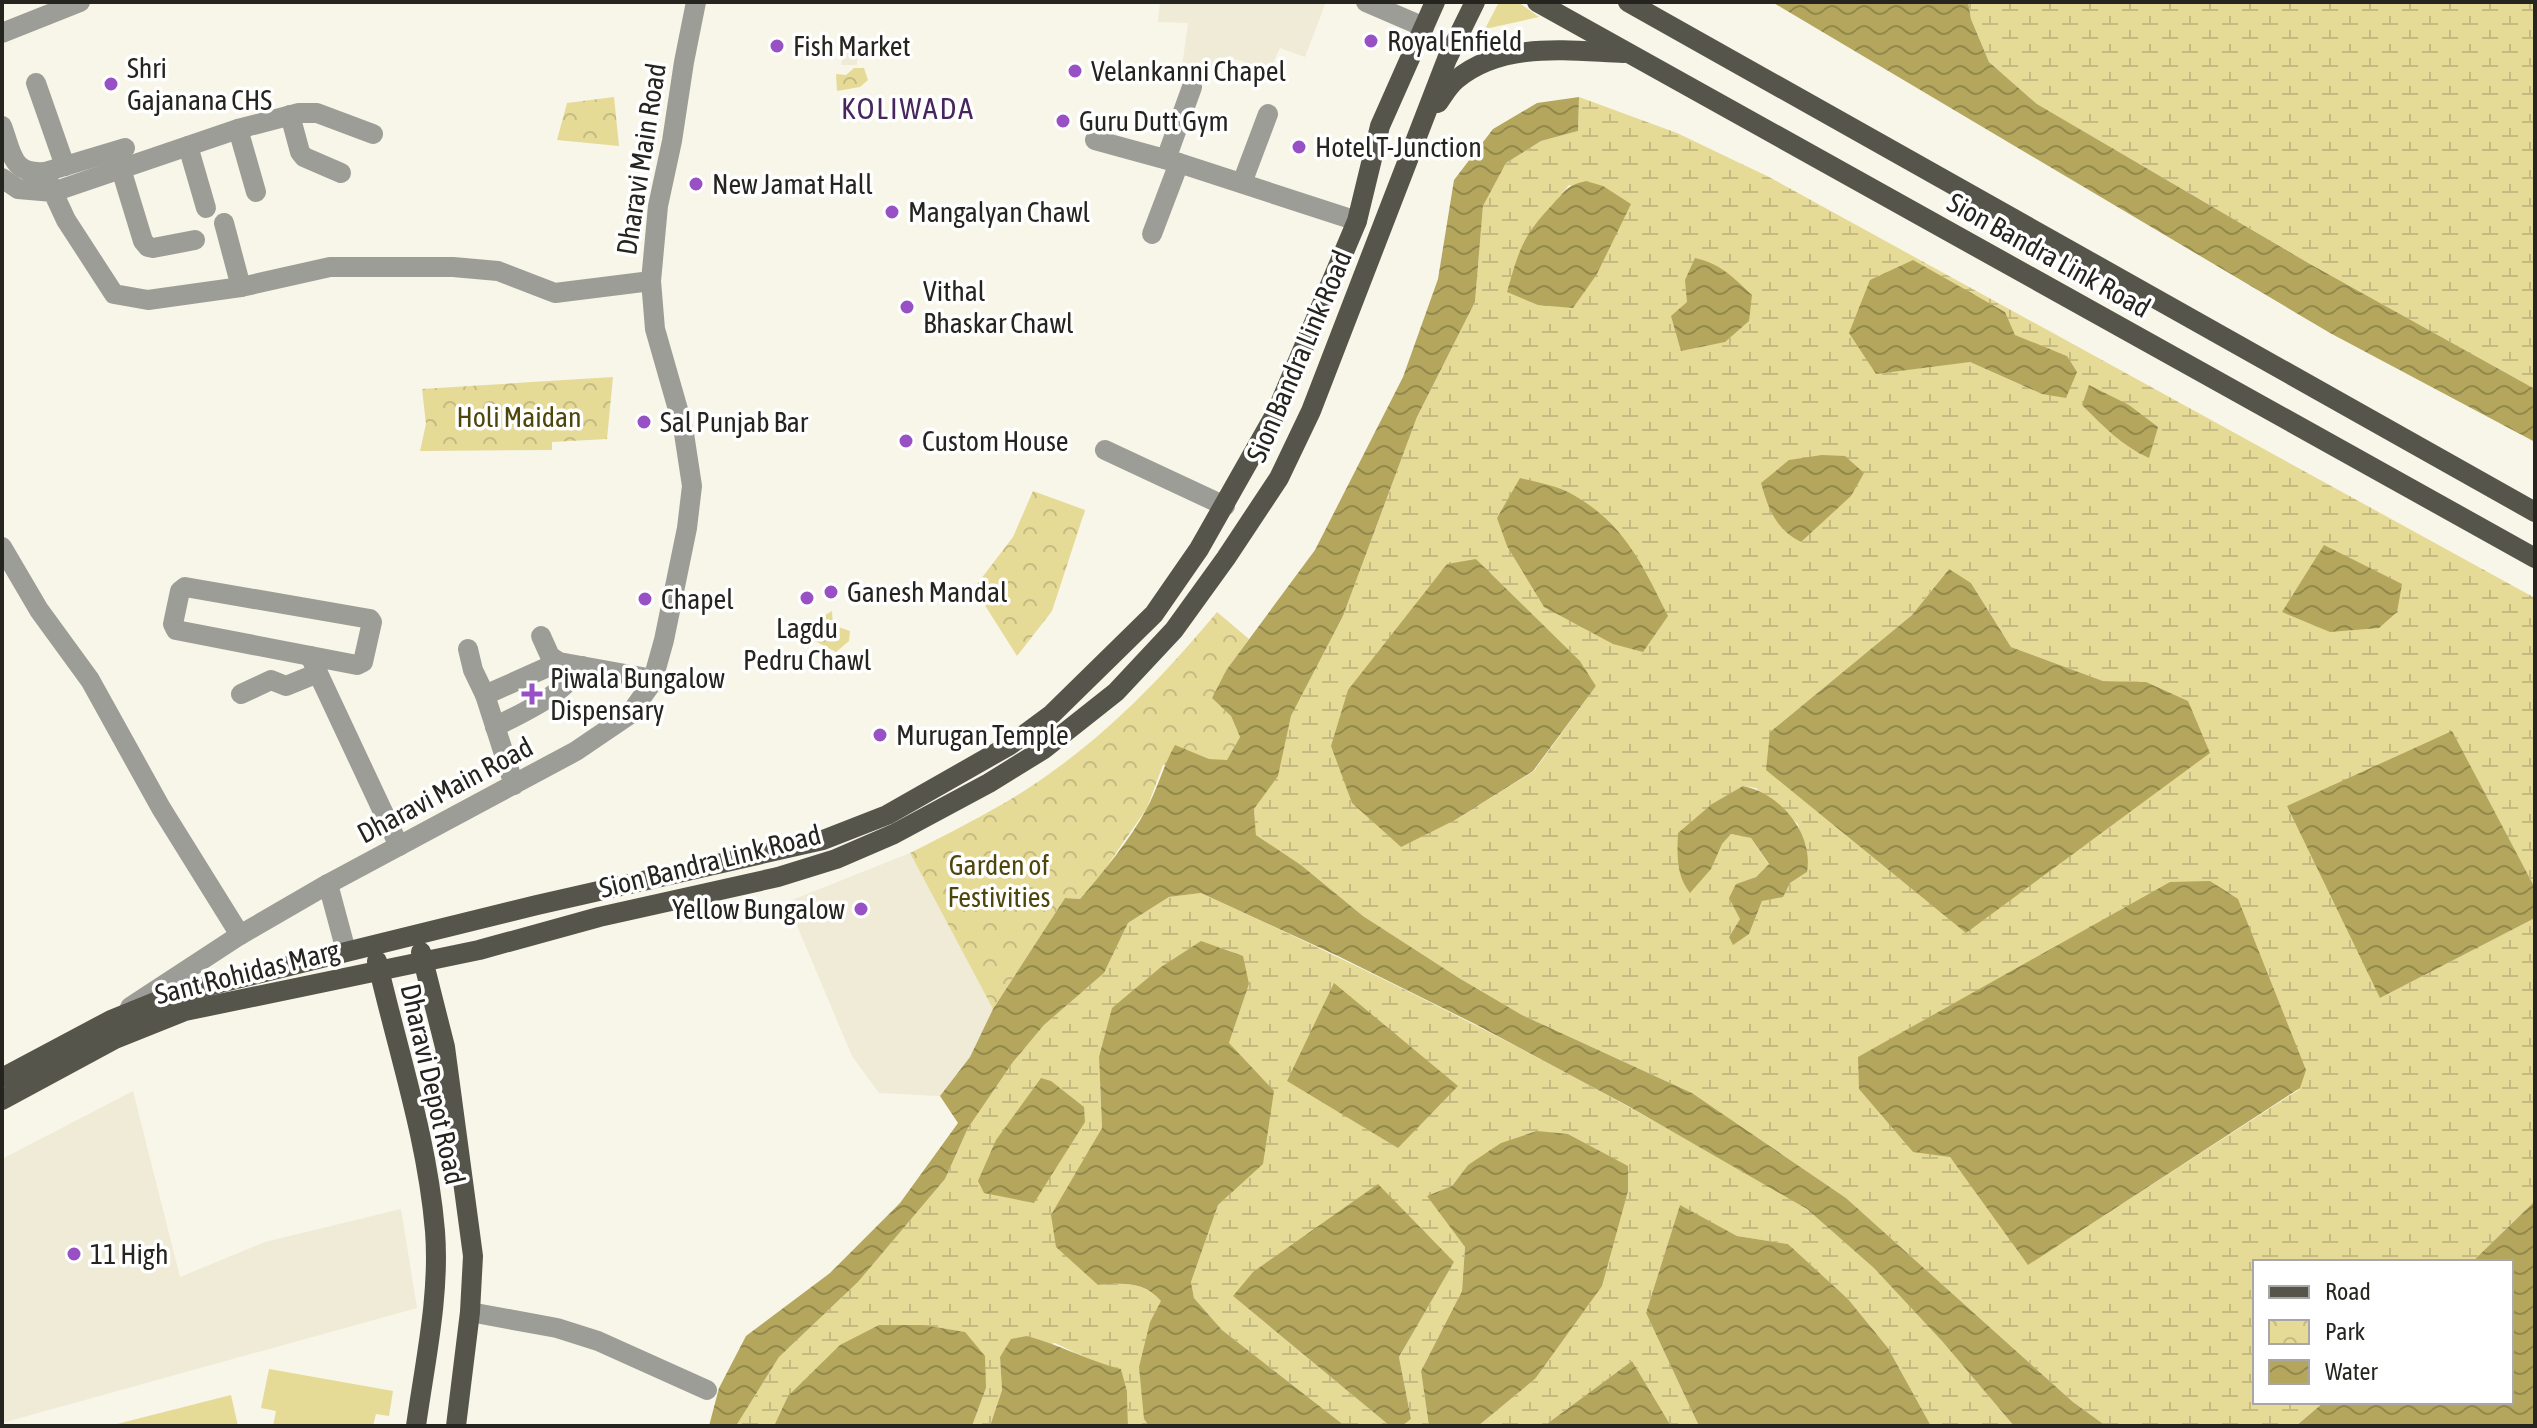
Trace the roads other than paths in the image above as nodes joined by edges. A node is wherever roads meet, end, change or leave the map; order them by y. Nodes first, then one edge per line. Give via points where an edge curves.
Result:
1 (80, 2) edge
2 (680, 2) edge
3 (696, 2) edge
4 (1366, 2) edge
5 (1435, 2) edge
6 (1475, 2) edge
7 (1537, 2) edge
8 (1628, 2) edge
9 (1644, 8) edge
10 (29, 14) dead end
11 (2, 23) edge
12 (692, 25) junction
13 (1424, 27) junction
14 (2, 33) edge
15 (1630, 54) junction
16 (36, 83) dead end
17 (1192, 87) dead end
18 (1268, 114) dead end
19 (290, 115) junction
20 (1425, 119) junction
21 (2, 126) edge
22 (238, 129) junction
23 (373, 134) dead end
24 (1095, 140) dead end
25 (188, 146) junction
26 (125, 148) dead end
27 (1172, 161) junction
28 (121, 169) junction
29 (341, 173) dead end
30 (34, 178) edge
31 (1242, 183) junction
32 (256, 192) dead end
33 (206, 208) dead end
34 (1357, 221) junction
35 (224, 223) dead end
36 (1152, 234) dead end
37 (195, 240) dead end
38 (651, 281) junction
39 (241, 287) junction
40 (1329, 292) junction
41 (1355, 300) junction
42 (1105, 450) dead end
43 (1225, 506) junction
44 (2535, 512) edge
45 (2, 547) edge
46 (2535, 558) edge
47 (1154, 614) junction
48 (1174, 630) junction
49 (541, 636) dead end
50 (468, 649) dead end
51 (559, 662) junction
52 (314, 664) junction
53 (582, 666) junction
54 (653, 679) junction
55 (241, 694) dead end
56 (485, 695) junction
57 (495, 727) junction
58 (514, 785) junction
59 (399, 846) junction
60 (328, 884) junction
61 (240, 935) junction
62 (417, 936) junction
63 (374, 945) junction
64 (346, 951) junction
65 (423, 962) junction
66 (380, 971) junction
67 (111, 1020) junction
68 (2, 1078) edge
69 (2, 1099) edge
70 (470, 1312) junction
71 (707, 1390) dead end
72 (416, 1426) edge
73 (456, 1426) edge

1 - 14 street
2 - 12 street
3 - 12 street, Dharavi Main Road
4 - 13 street
5 - 13 main road, Sion Bandra Link Road
6 - 20 main road, Sion Bandra Link Road
7 - 15 main road, Sion Bandra Link Road
8 - 9 main road, Sion Bandra Link Road
9 - 44 main road, Sion Bandra Link Road
10 - 11 street
12 - 38 street, Dharavi Main Road via 658,206
13 - 34 main road, Sion Bandra Link Road via 1380,126
15 - 20 main road via 1546,49 1488,61 1456,79
15 - 46 main road, Sion Bandra Link Road
16 - 30 street
17 - 27 street
18 - 31 street
19 - 22 street
19 - 23 street via 317,113
19 - 29 street via 304,157
20 - 41 main road, Sion Bandra Link Road
21 - 30 street via 16,164
22 - 25 street
22 - 32 street
24 - 27 street
25 - 28 street
25 - 33 street
26 - 30 street
27 - 31 street
27 - 36 street
28 - 30 street
28 - 37 street via 148,247
30 - 39 street via 114,294 148,300
31 - 34 street
34 - 40 main road, Sion Bandra Link Road
35 - 39 street
38 - 39 street via 555,293 498,271 330,267
38 - 54 street, Dharavi Main Road via 655,329 683,427 692,486
40 - 41 main road
40 - 43 main road, Sion Bandra Link Road via 1276,413
41 - 48 main road, Sion Bandra Link Road via 1279,478
42 - 43 street
43 - 47 main road, Sion Bandra Link Road
45 - 61 street via 90,680
47 - 48 main road
47 - 62 main road, Sion Bandra Link Road via 1052,714 1010,745 887,815 823,840
48 - 65 main road, Sion Bandra Link Road via 1116,692 1044,749 894,834 778,877
49 - 51 street
50 - 56 street
51 - 53 street
51 - 56 street
52 - 52 street via 176,630 181,590 371,620 361,664
52 - 55 street via 286,686 271,680
52 - 59 street
53 - 54 street
53 - 57 street via 556,695
54 - 58 street, Dharavi Main Road via 629,715
56 - 57 street
57 - 58 street
58 - 59 street, Dharavi Main Road
59 - 60 street, Dharavi Main Road
60 - 61 street, Dharavi Main Road
60 - 64 street
61 - 67 street, Dharavi Main Road
62 - 63 main road, Sion Bandra Link Road
62 - 65 main road
63 - 64 main road, Sant Rohidas Marg
63 - 66 main road, Dharavi Depot Road
64 - 67 main road, Sant Rohidas Marg via 175,994
65 - 66 main road, Sion Bandra Link Road
65 - 70 main road via 445,1047 462,1162 473,1256
66 - 69 main road, Sant Rohidas Marg via 185,1011 115,1039
66 - 72 main road, Dharavi Depot Road via 424,1142 435,1233 433,1303
67 - 68 main road, Sant Rohidas Marg
70 - 71 street via 598,1341
70 - 73 main road

